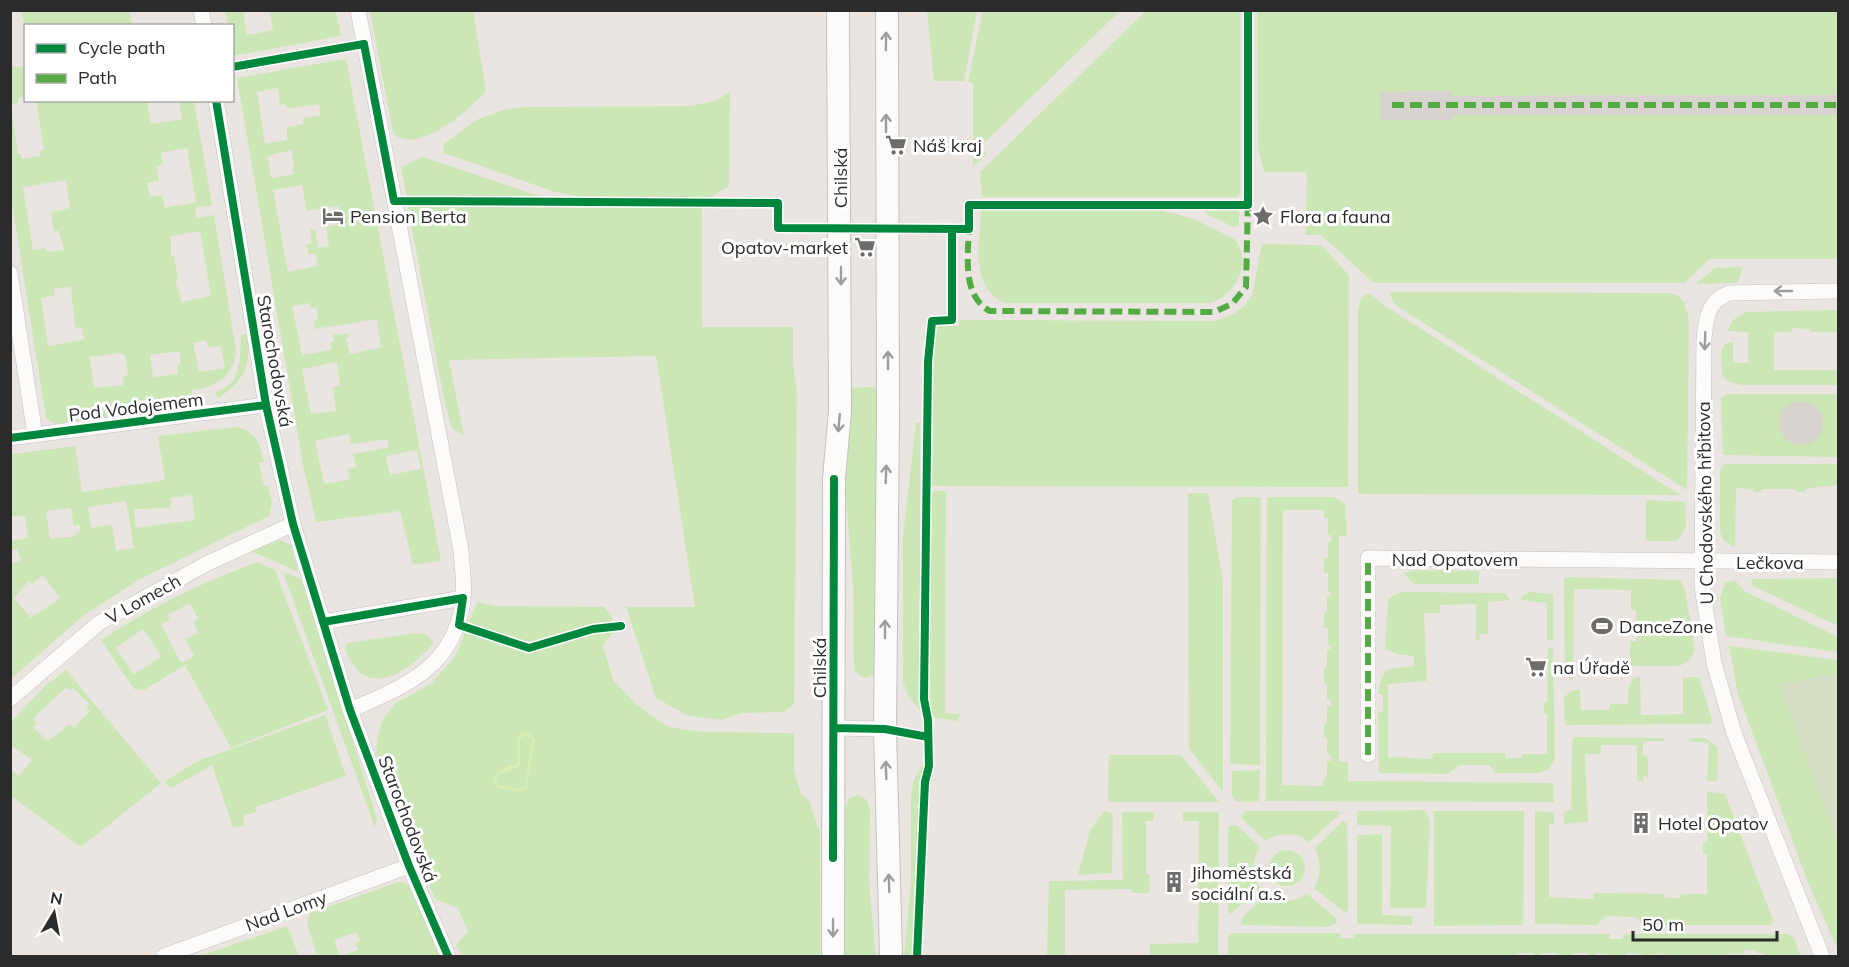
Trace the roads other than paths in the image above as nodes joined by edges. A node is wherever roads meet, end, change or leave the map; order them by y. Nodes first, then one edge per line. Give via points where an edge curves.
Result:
1 (358, 10) edge
2 (838, 10) edge
3 (887, 10) edge
4 (216, 102) edge
5 (10, 273) edge
6 (1839, 291) edge
7 (266, 405) junction
8 (35, 435) junction
9 (10, 438) edge
10 (293, 524) junction
11 (1702, 560) junction
12 (1839, 562) edge
13 (463, 598) junction
14 (323, 622) junction
15 (10, 699) edge
16 (350, 710) junction
17 (834, 728) junction
18 (885, 729) junction
19 (1368, 755) dead end
20 (409, 866) junction
21 (164, 957) edge
22 (448, 957) edge
23 (832, 957) edge
24 (891, 957) edge
25 (1822, 957) edge

1 - 13 street via 461,550
2 -> 17 main road, Chilská via 841,313 840,411 834,479
18 -> 3 main road
4 - 7 street, Starochodovská
5 - 8 street
6 -> 11 street, U Chodovského hřbitova via 1728,293 1714,302 1706,318
7 - 8 street, Pod Vodojemem
7 - 10 street, Starochodovská
8 - 9 street, Pod Vodojemem
10 - 14 street, Starochodovská
10 - 15 street, V Lomech via 206,564 99,623
11 - 12 street, Lečkova
11 - 19 street, Nad Opatovem via 1368,558
11 - 25 street, U Chodovského hřbitova via 1708,629 1723,697
13 - 14 street
13 - 16 street via 459,625 450,644 412,683
14 - 16 street, Starochodovská
16 - 20 street, Starochodovská
17 - 18 street
17 -> 23 main road, Chilská
24 -> 18 main road
20 - 21 street, Nad Lomy
20 - 22 street, Starochodovská

